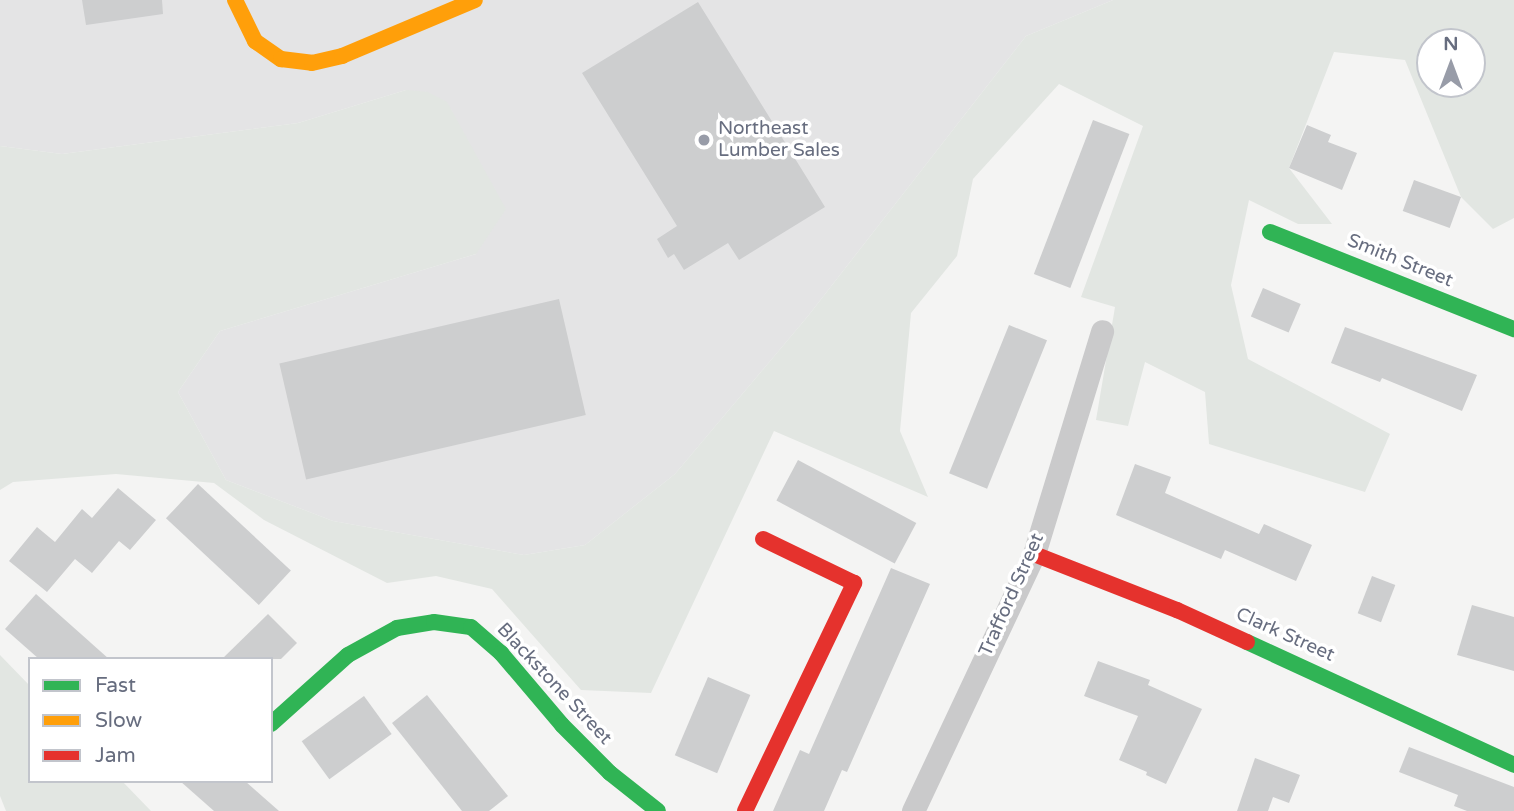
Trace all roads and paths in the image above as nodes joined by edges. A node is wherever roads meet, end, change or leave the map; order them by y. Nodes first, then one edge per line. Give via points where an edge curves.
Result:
1 (236, 0) edge
2 (475, 0) edge
3 (1270, 232) dead end
4 (1514, 329) edge
5 (1102, 331) dead end
6 (763, 539) dead end
7 (1034, 554) junction
8 (273, 722) edge
9 (1514, 765) edge
10 (658, 811) edge
11 (745, 811) edge
12 (913, 811) edge

1 - 2 street via 255,41 281,59 312,63 342,56
3 - 4 street, Smith Street
5 - 7 street, Trafford Street
6 - 11 street via 853,583
7 - 9 street, Clark Street via 1202,621
7 - 12 street, Trafford Street
8 - 10 street, Blackstone Street via 348,654 397,628 433,622 471,627 501,653 610,773

